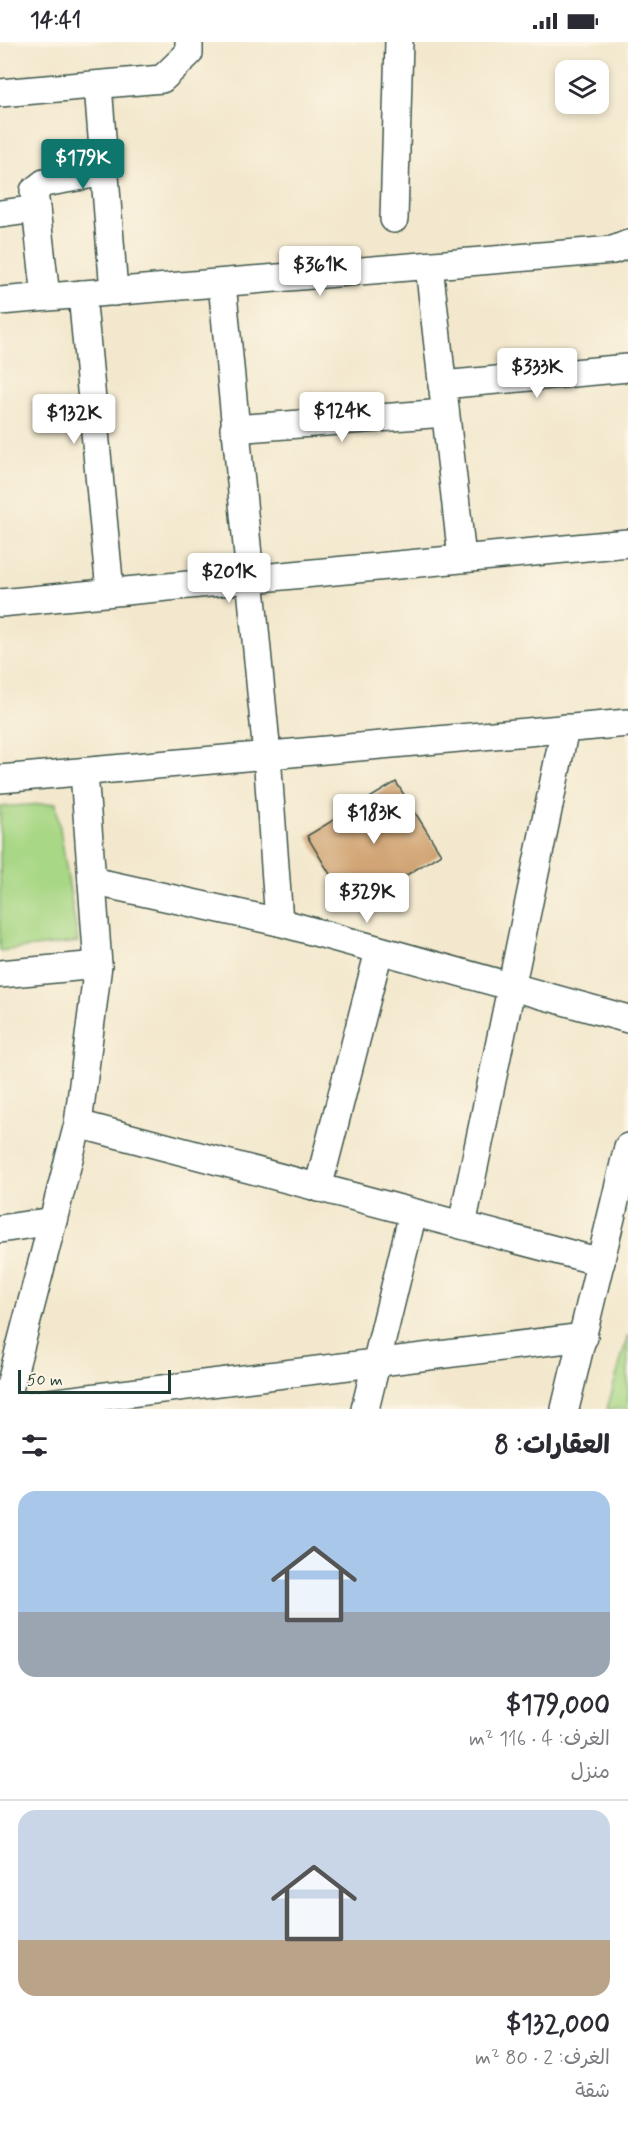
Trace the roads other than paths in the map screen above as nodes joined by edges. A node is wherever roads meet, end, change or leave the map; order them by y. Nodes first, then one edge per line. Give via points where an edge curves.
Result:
1 (189, 42) edge
2 (399, 42) edge
3 (98, 85) junction
4 (0, 93) edge
5 (105, 172) junction
6 (36, 209) junction
7 (0, 214) edge
8 (394, 219) dead end
9 (628, 244) edge
10 (429, 266) junction
11 (222, 283) junction
12 (114, 292) junction
13 (82, 294) junction
14 (45, 297) junction
15 (0, 301) edge
16 (628, 368) edge
17 (442, 385) junction
18 (445, 413) junction
19 (234, 429) junction
20 (628, 543) edge
21 (462, 558) junction
22 (249, 578) junction
23 (110, 591) junction
24 (0, 603) edge
25 (628, 723) edge
26 (565, 728) junction
27 (267, 755) junction
28 (84, 772) junction
29 (0, 779) edge
30 (92, 881) junction
31 (279, 922) junction
32 (379, 951) junction
33 (98, 965) junction
34 (0, 974) edge
35 (511, 987) junction
36 (628, 1019) edge
37 (78, 1124) junction
38 (628, 1147) edge
39 (318, 1188) junction
40 (413, 1213) junction
41 (52, 1221) junction
42 (462, 1225) junction
43 (0, 1228) edge
44 (601, 1262) junction
45 (584, 1336) junction
46 (377, 1362) junction
47 (3, 1409) edge
48 (365, 1409) edge
49 (565, 1409) edge

1 - 3 street via 189,53 162,79
2 - 8 street
3 - 4 street
3 - 5 street
5 - 6 street via 44,183 34,191
5 - 12 street
6 - 7 street
6 - 14 street
9 - 10 street via 614,250
10 - 11 street
10 - 17 street
11 - 12 street
11 - 19 street
12 - 13 street
13 - 14 street
13 - 23 street
14 - 15 street
16 - 17 street
17 - 18 street
18 - 19 street
18 - 21 street
19 - 22 street
20 - 21 street
21 - 22 street
22 - 23 street
22 - 27 street
23 - 24 street
25 - 26 street
26 - 27 street
26 - 35 street
27 - 28 street
27 - 31 street
28 - 29 street
28 - 30 street
30 - 31 street
30 - 33 street
31 - 32 street
32 - 35 street
32 - 39 street
33 - 34 street
33 - 37 street
35 - 36 street
35 - 42 street
37 - 39 street
37 - 41 street
38 - 44 street
39 - 40 street
40 - 42 street
40 - 46 street
41 - 43 street
41 - 47 street
42 - 44 street
44 - 45 street
45 - 46 street
45 - 49 street
46 - 47 street
46 - 48 street

